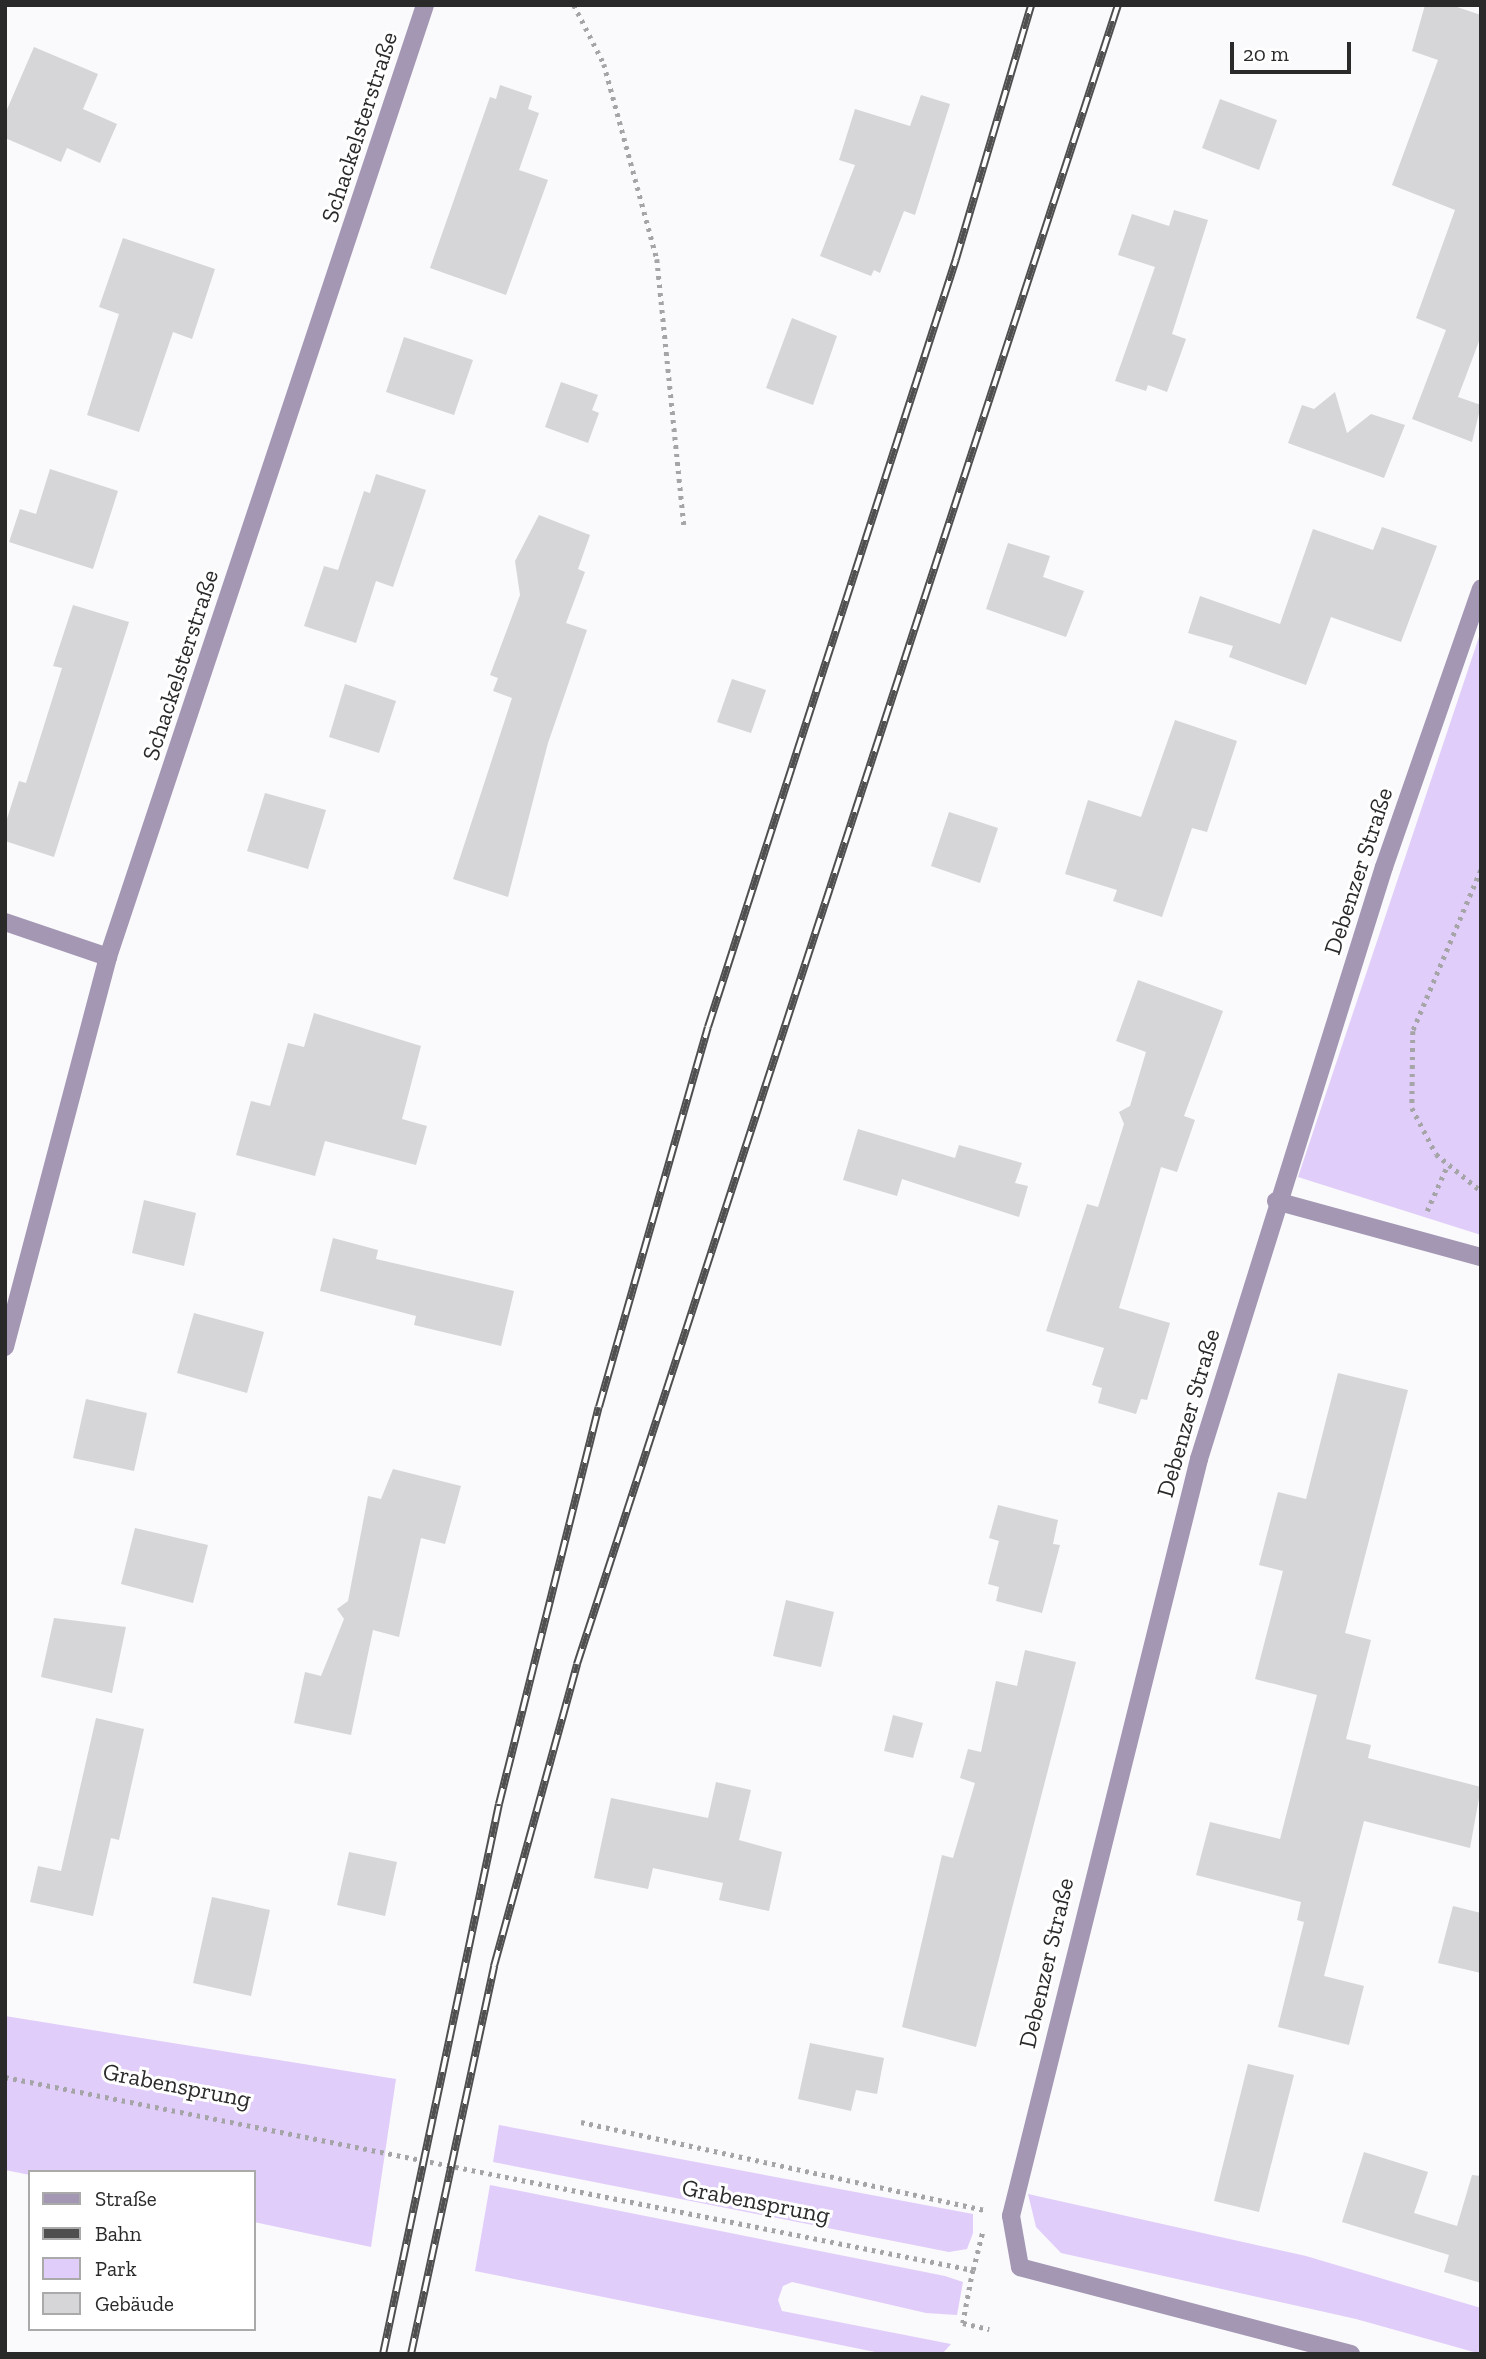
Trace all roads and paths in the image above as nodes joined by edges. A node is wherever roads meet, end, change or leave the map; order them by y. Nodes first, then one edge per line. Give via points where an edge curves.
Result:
1 (425, 5) edge
2 (575, 5) edge
3 (684, 525) dead end
4 (1481, 588) edge
5 (1481, 870) edge
6 (5, 922) edge
7 (108, 957) junction
8 (1448, 1164) junction
9 (1481, 1191) edge
10 (1276, 1201) junction
11 (1416, 1238) junction
12 (1481, 1257) edge
13 (5, 1348) edge
14 (5, 2077) edge
15 (582, 2122) dead end
16 (973, 2270) junction
17 (989, 2329) dead end
18 (1351, 2354) edge

1 - 7 street, Schackelsterstraße
2 - 3 path via 604,64 657,259
4 - 10 street, Debenzer Straße
5 - 8 path via 1413,1031 1412,1108
6 - 7 street
7 - 13 street, Schackelsterstraße
8 - 9 path
8 - 11 path
10 - 11 street
10 - 18 street, Debenzer Straße via 1199,1459 1011,2216 1020,2267
11 - 12 street
14 - 16 path, Grabensprung
15 - 16 path via 986,2211
16 - 17 path via 963,2323

